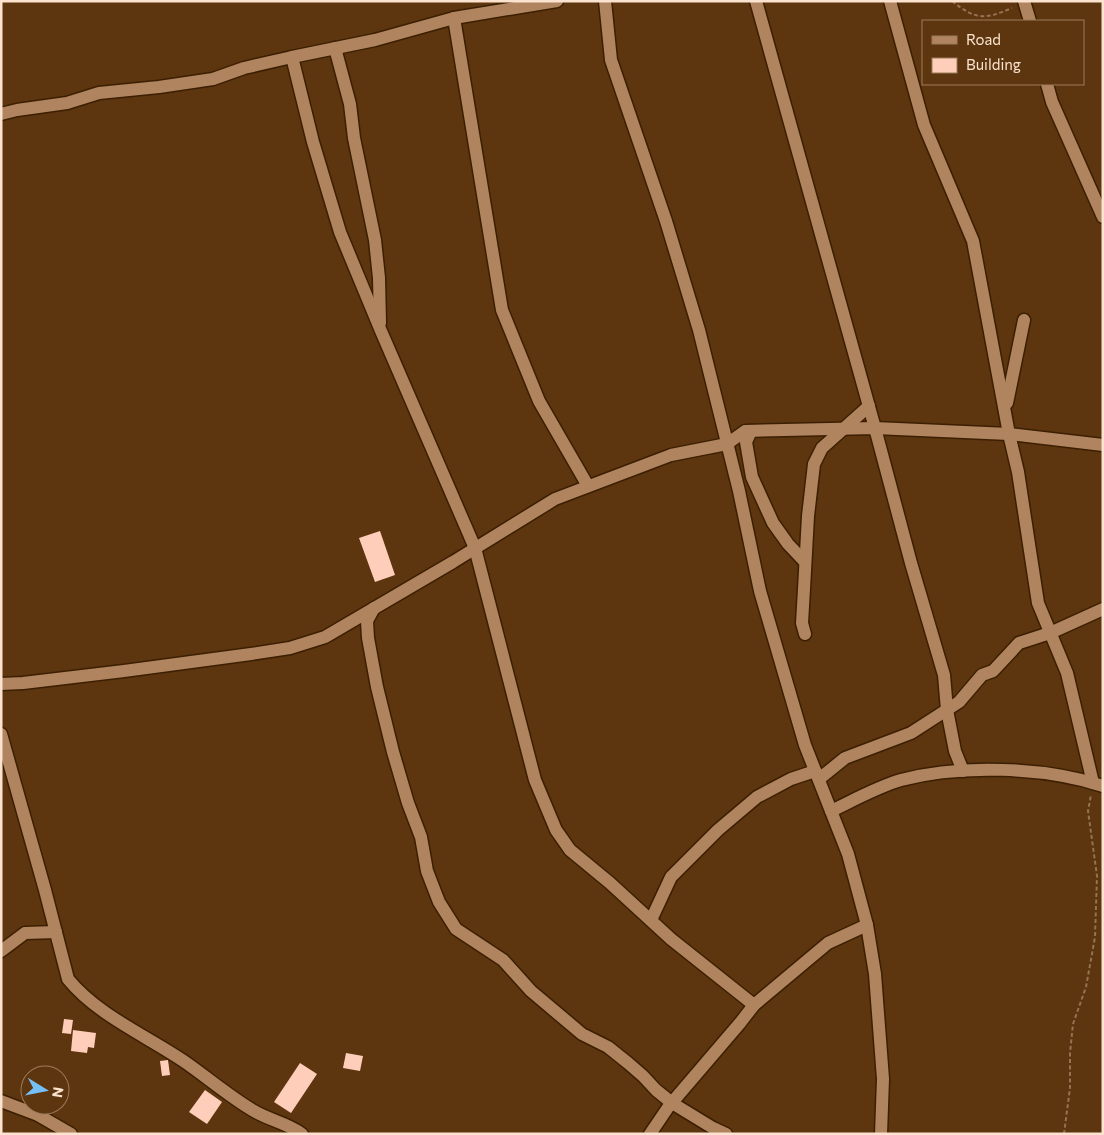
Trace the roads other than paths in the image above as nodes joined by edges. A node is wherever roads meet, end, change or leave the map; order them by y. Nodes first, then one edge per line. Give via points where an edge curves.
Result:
1 (557, 1) edge
2 (605, 1) edge
3 (756, 1) edge
4 (890, 1) edge
5 (1024, 1) edge
6 (454, 18) junction
7 (1030, 20) edge
8 (335, 48) junction
9 (292, 57) junction
10 (1047, 85) edge
11 (1, 114) edge
12 (1103, 217) edge
13 (1024, 320) dead end
14 (380, 331) junction
15 (869, 406) junction
16 (1005, 413) junction
17 (876, 428) junction
18 (844, 429) junction
19 (751, 431) junction
20 (1009, 434) junction
21 (727, 444) junction
22 (1103, 445) edge
23 (588, 486) junction
24 (475, 548) junction
25 (806, 562) junction
26 (374, 608) junction
27 (1103, 609) edge
28 (1050, 633) junction
29 (805, 634) dead end
30 (1, 684) edge
31 (947, 710) junction
32 (1, 734) edge
33 (963, 771) junction
34 (817, 775) junction
35 (1098, 784) edge
36 (831, 810) junction
37 (651, 920) junction
38 (867, 925) junction
39 (56, 932) junction
40 (1, 951) edge
41 (754, 1005) junction
42 (1, 1101) edge
43 (672, 1103) junction
44 (71, 1134) edge
45 (302, 1134) edge
46 (650, 1134) edge
47 (726, 1134) edge
48 (881, 1134) edge

1 - 6 street
2 - 21 street via 611,60 666,221
3 - 15 street
4 - 16 street via 924,125 973,241
5 - 7 street
6 - 8 street
6 - 23 street via 502,310 539,401
8 - 9 street
8 - 14 street via 350,104 375,240
9 - 11 street via 213,79 99,93 66,104
9 - 14 street via 340,232
10 - 12 street
13 - 16 street
14 - 24 street
15 - 17 street
15 - 18 street
16 - 20 street
17 - 18 street
17 - 20 street
17 - 31 street via 944,675
18 - 19 street
18 - 25 street via 822,448 814,464
19 - 21 street via 745,431
19 - 25 street via 746,442 752,477 773,522
20 - 22 street
20 - 28 street via 1038,603
21 - 23 street via 671,454
21 - 34 street via 760,592 805,745
23 - 24 street via 555,499
24 - 26 street
24 - 37 street via 535,780 556,830 570,850
25 - 29 street via 802,622
26 - 30 street via 325,637 290,648
26 - 43 street via 367,621 377,688 438,902 456,929 503,960 537,996 582,1034 608,1047
27 - 28 street
28 - 31 street via 1019,643 993,671 982,676 959,702
28 - 35 street via 1067,673
31 - 33 street via 955,751
31 - 34 street via 911,733 845,758
32 - 39 street
33 - 35 street via 1055,774
33 - 36 street via 900,780
34 - 36 street
34 - 37 street via 791,779 757,797 718,830 671,877
36 - 38 street via 848,854
37 - 41 street
38 - 41 street via 828,942
38 - 48 street via 875,974 882,1070
39 - 40 street via 25,933
39 - 45 street via 68,978 94,1004 254,1111
41 - 43 street
42 - 44 street via 38,1115
43 - 46 street
43 - 47 street

